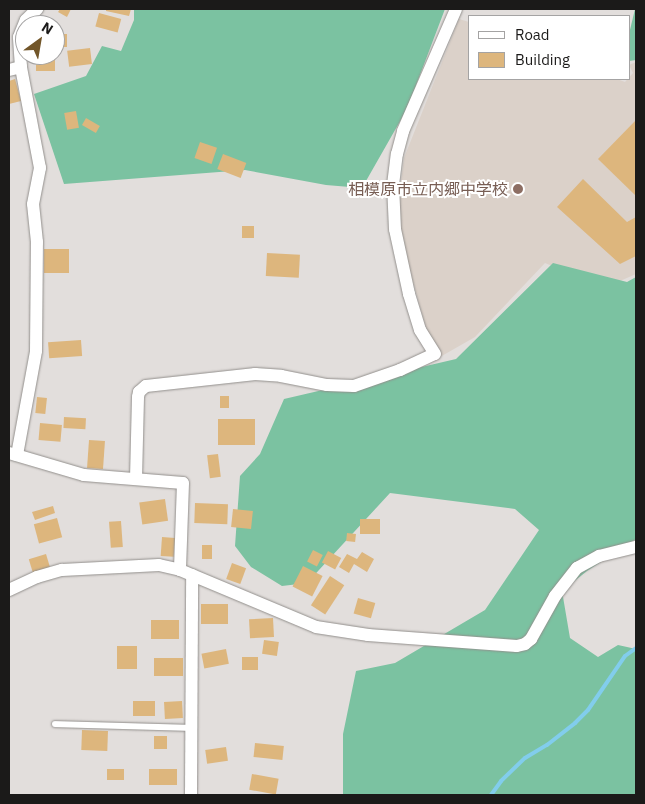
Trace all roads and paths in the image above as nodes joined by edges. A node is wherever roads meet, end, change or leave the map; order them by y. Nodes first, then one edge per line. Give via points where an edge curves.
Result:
1 (36, 9) edge
2 (456, 9) edge
3 (22, 67) junction
4 (9, 70) edge
5 (13, 454) edge
6 (136, 479) junction
7 (636, 547) edge
8 (180, 570) junction
9 (192, 575) junction
10 (9, 590) edge
11 (55, 724) dead end
12 (191, 728) junction
13 (190, 795) edge

1 - 3 street via 20,31
2 - 6 street via 404,131 392,186 395,228 409,294 420,330 435,354 354,386 255,374 146,386 138,397
3 - 4 street
3 - 5 street via 40,168 32,204 37,242 36,351
5 - 6 street via 84,475
6 - 8 street via 183,483
7 - 9 street via 599,556 577,568 555,596 531,639 517,646 368,635 316,627
8 - 9 street
8 - 10 street via 159,565 83,567 37,577
9 - 12 street
11 - 12 lane
12 - 13 street

